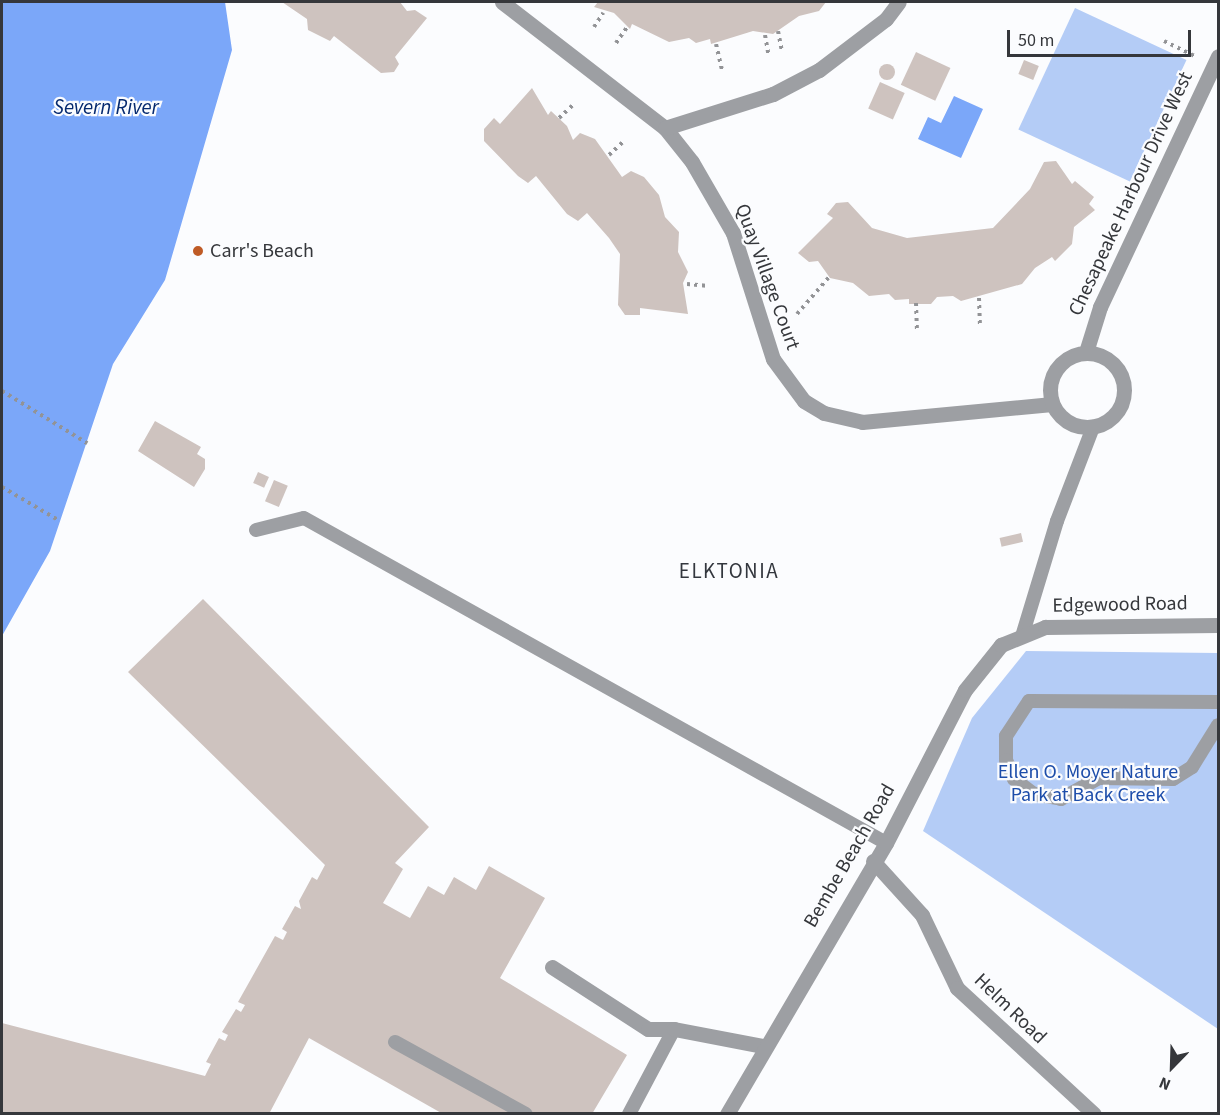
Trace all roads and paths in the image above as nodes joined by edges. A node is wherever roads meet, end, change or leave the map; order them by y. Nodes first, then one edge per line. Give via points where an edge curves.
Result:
1 (502, 2) edge
2 (899, 2) edge
3 (603, 13) dead end
4 (594, 27) dead end
5 (627, 27) dead end
6 (778, 31) dead end
7 (765, 35) dead end
8 (1164, 41) dead end
9 (616, 43) dead end
10 (716, 44) dead end
11 (782, 52) dead end
12 (769, 57) dead end
13 (1216, 60) edge
14 (722, 71) dead end
15 (575, 103) dead end
16 (559, 118) dead end
17 (665, 128) junction
18 (623, 142) dead end
19 (609, 155) dead end
20 (829, 277) dead end
21 (687, 284) dead end
22 (709, 286) dead end
23 (979, 298) dead end
24 (916, 303) dead end
25 (797, 314) dead end
26 (980, 325) dead end
27 (917, 329) dead end
28 (1086, 352) junction
29 (2, 391) edge
30 (1052, 404) junction
31 (1093, 427) junction
32 (87, 443) dead end
33 (2, 487) edge
34 (60, 521) dead end
35 (256, 530) dead end
36 (1218, 625) edge
37 (1023, 633) junction
38 (1218, 702) edge
39 (1218, 725) edge
40 (886, 843) junction
41 (873, 861) junction
42 (552, 967) dead end
43 (674, 1029) junction
44 (395, 1042) dead end
45 (763, 1046) junction
46 (526, 1113) edge
47 (629, 1113) edge
48 (727, 1113) edge
49 (1094, 1113) edge

1 - 17 street, Quay Village Court
2 - 17 street via 886,19 819,70 773,94
3 - 4 path
5 - 9 path
6 - 11 path
7 - 12 path
8 - 13 path
10 - 14 path
13 - 28 street, Chesapeake Harbour Drive West via 1100,307
15 - 16 path
17 - 30 street, Quay Village Court via 729,224 773,359 804,401 824,413 862,422
18 - 19 path
20 - 25 path
21 - 22 path
23 - 26 path
24 - 27 path
28 - 30 street via 1068,356 1055,369 1049,386
28 - 31 street via 1112,362 1125,387 1117,413
29 - 32 path
30 - 31 street via 1061,418
31 - 37 lane via 1057,521
33 - 34 path
35 - 40 lane via 304,519
36 - 37 street, Edgewood Road via 1088,623
37 - 40 street, Bembe Beach Road via 1001,645 980,667
38 - 39 lane via 1029,701 1006,736 1006,760 1014,779 1034,794 1061,799 1099,778 1173,780 1191,767
40 - 41 street, Bembe Beach Road
41 - 45 street, Bembe Beach Road
41 - 49 street, Helm Road via 922,915 957,988
42 - 43 street via 648,1029
43 - 45 street
43 - 47 lane
44 - 46 lane
45 - 48 street, Bembe Beach Road

